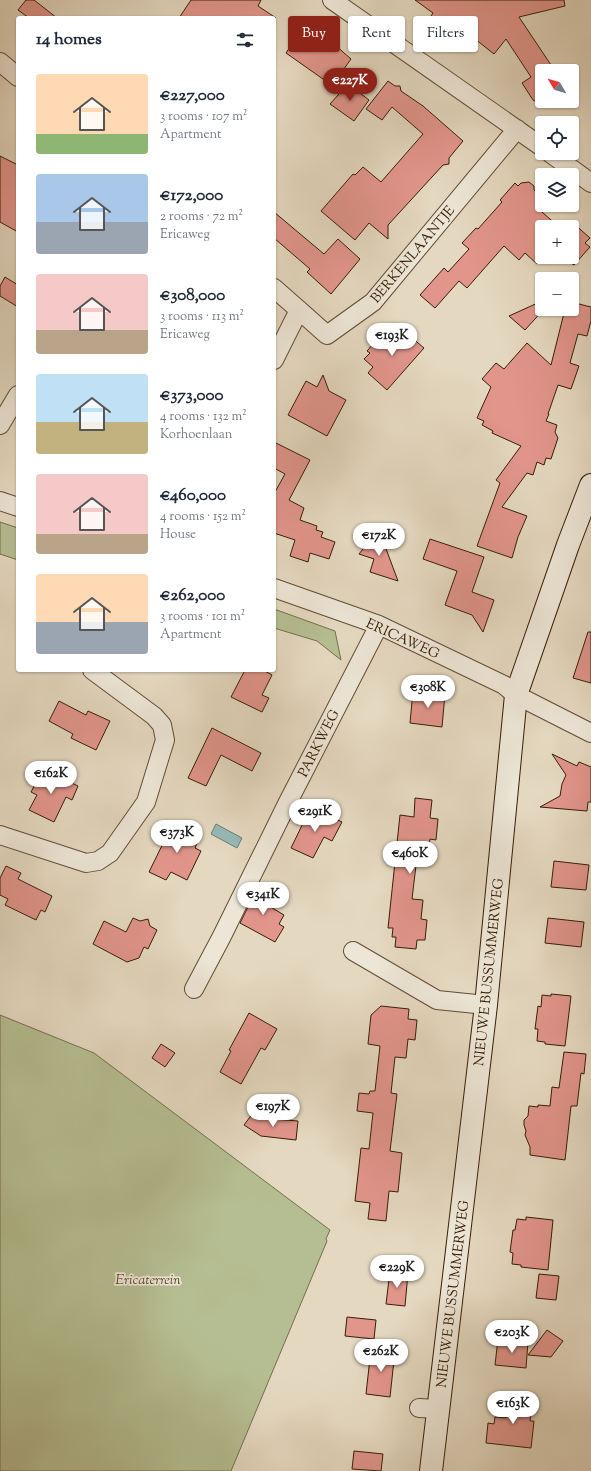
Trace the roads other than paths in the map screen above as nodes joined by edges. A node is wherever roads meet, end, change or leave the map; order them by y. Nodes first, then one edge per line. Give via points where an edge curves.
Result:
1 (332, 0) edge
2 (0, 62) edge
3 (16, 75) edge
4 (517, 129) junction
5 (535, 142) edge
6 (560, 160) edge
7 (590, 180) edge
8 (276, 290) edge
9 (299, 310) junction
10 (276, 356) edge
11 (16, 398) edge
12 (0, 425) edge
13 (591, 485) edge
14 (0, 501) edge
15 (16, 506) edge
16 (276, 589) edge
17 (379, 625) junction
18 (95, 672) edge
19 (516, 694) junction
20 (591, 733) edge
21 (0, 835) edge
22 (353, 951) dead end
23 (194, 989) dead end
24 (486, 1005) junction
25 (431, 1471) edge

1 - 4 street
2 - 3 street
4 - 5 street
4 - 9 street, BERKENLAANTJE via 373,302 327,335
6 - 7 street
8 - 9 street
9 - 10 street
11 - 12 street
13 - 19 main road, NIEUWE BUSSUMMERWEG
14 - 15 street
16 - 17 street, ERICAWEG
17 - 19 street, ERICAWEG via 504,685
17 - 23 street, PARKWEG
18 - 21 street via 154,716 162,725 165,740 146,802 110,853 98,861 86,863
19 - 20 street, ERICAWEG
19 - 24 main road, NIEUWE BUSSUMMERWEG
22 - 24 street via 437,1000
24 - 25 main road, NIEUWE BUSSUMMERWEG via 429,1408

